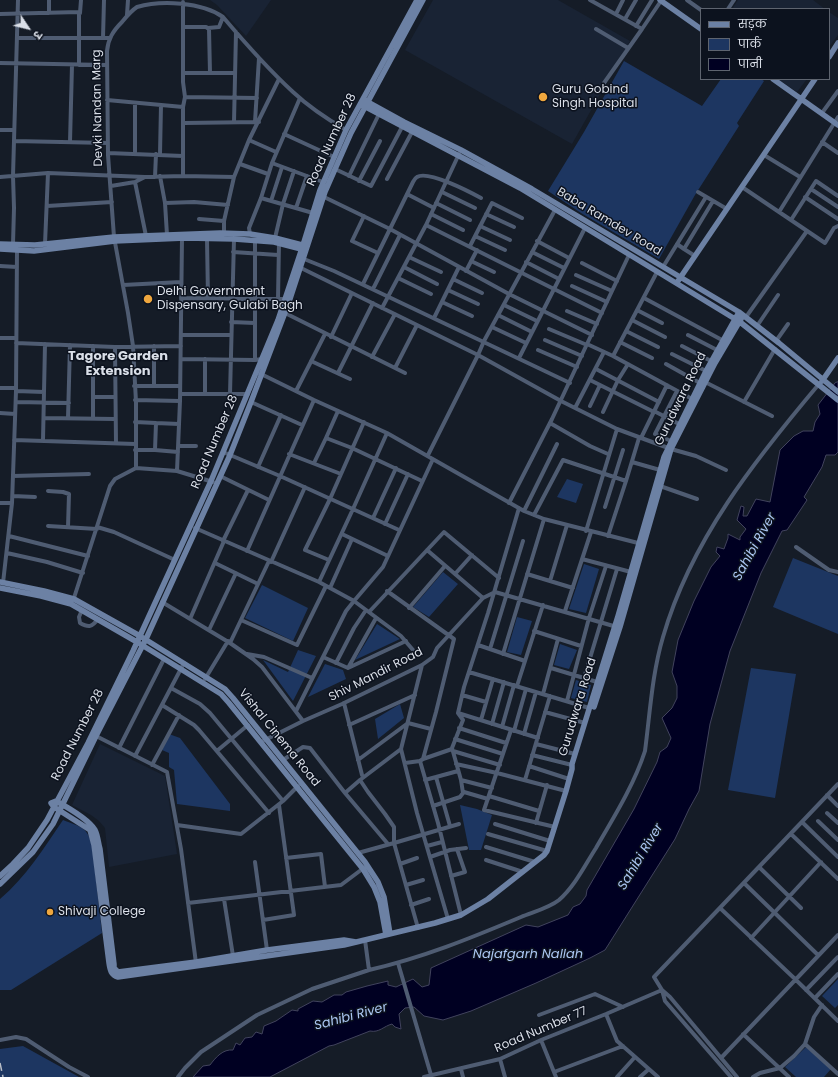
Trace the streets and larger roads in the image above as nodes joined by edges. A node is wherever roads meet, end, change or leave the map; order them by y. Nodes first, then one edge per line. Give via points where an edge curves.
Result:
1 (18, 0) edge
2 (49, 0) edge
3 (81, 0) edge
4 (104, 0) edge
5 (128, 0) edge
6 (156, 0) edge
7 (417, 0) edge
8 (422, 0) edge
9 (590, 0) edge
10 (624, 0) edge
11 (636, 0) edge
12 (652, 0) edge
13 (661, 0) edge
14 (687, 0) edge
15 (183, 2) junction
16 (700, 9) edge
17 (49, 13) junction
18 (80, 13) junction
19 (0, 14) edge
20 (18, 14) junction
21 (616, 14) junction
22 (127, 15) junction
23 (223, 17) junction
24 (625, 20) junction
25 (636, 26) junction
26 (184, 27) junction
27 (208, 28) junction
28 (700, 28) edge
29 (596, 29) dead end
30 (642, 30) junction
31 (236, 32) junction
32 (17, 38) junction
33 (80, 38) junction
34 (103, 38) junction
35 (109, 38) junction
36 (838, 43) edge
37 (628, 48) junction
38 (830, 55) edge
39 (259, 58) junction
40 (0, 63) edge
41 (16, 63) junction
42 (72, 65) junction
43 (79, 65) junction
44 (108, 65) junction
45 (183, 73) junction
46 (210, 73) junction
47 (235, 73) junction
48 (279, 79) junction
49 (774, 80) edge
50 (814, 80) edge
51 (604, 83) dead end
52 (838, 91) edge
53 (185, 97) junction
54 (234, 98) junction
55 (257, 98) junction
56 (300, 98) junction
57 (802, 99) junction
58 (107, 100) junction
59 (135, 103) junction
60 (364, 103) junction
61 (160, 105) junction
62 (183, 107) junction
63 (822, 113) junction
64 (379, 114) junction
65 (838, 117) edge
66 (234, 122) junction
67 (257, 122) junction
68 (184, 123) junction
69 (836, 124) edge
70 (402, 127) junction
71 (0, 130) edge
72 (14, 130) junction
73 (346, 130) junction
74 (412, 132) junction
75 (284, 134) junction
76 (249, 140) junction
77 (14, 141) junction
78 (380, 141) dead end
79 (70, 142) junction
80 (822, 142) junction
81 (108, 143) junction
82 (276, 152) junction
83 (460, 152) junction
84 (108, 153) junction
85 (838, 153) edge
86 (135, 154) junction
87 (158, 154) junction
88 (764, 155) junction
89 (183, 156) junction
90 (334, 157) junction
91 (272, 163) junction
92 (240, 164) junction
93 (282, 167) junction
94 (335, 169) junction
95 (294, 171) junction
96 (48, 173) junction
97 (268, 174) junction
98 (110, 175) junction
99 (13, 176) junction
100 (160, 176) junction
101 (183, 176) junction
102 (307, 176) junction
103 (349, 176) junction
104 (0, 177) edge
105 (145, 177) junction
106 (155, 177) junction
107 (234, 177) junction
108 (800, 177) junction
109 (387, 179) dead end
110 (359, 181) junction
111 (447, 181) junction
112 (135, 182) junction
113 (324, 182) junction
114 (111, 186) junction
115 (742, 187) junction
116 (811, 189) junction
117 (442, 192) junction
118 (698, 192) dead end
119 (407, 194) junction
120 (321, 195) junction
121 (838, 196) edge
122 (706, 197) junction
123 (806, 197) junction
124 (261, 198) junction
125 (481, 198) dead end
126 (271, 201) junction
127 (713, 201) junction
128 (112, 202) junction
129 (165, 203) junction
130 (283, 204) junction
131 (228, 205) junction
132 (435, 205) junction
133 (47, 206) junction
134 (838, 207) edge
135 (296, 208) junction
136 (475, 208) dead end
137 (727, 209) junction
138 (555, 210) junction
139 (778, 212) junction
140 (313, 213) junction
141 (431, 214) junction
142 (486, 214) junction
143 (364, 216) junction
144 (572, 216) junction
145 (522, 218) dead end
146 (199, 219) dead end
147 (838, 219) edge
148 (470, 220) dead end
149 (790, 220) junction
150 (224, 221) junction
151 (426, 225) junction
152 (480, 226) junction
153 (838, 226) edge
154 (514, 228) dead end
155 (585, 228) junction
156 (390, 229) junction
157 (463, 230) dead end
158 (807, 230) junction
159 (224, 233) junction
160 (250, 234) junction
161 (400, 234) junction
162 (167, 235) junction
163 (146, 236) junction
164 (475, 236) junction
165 (182, 238) junction
166 (207, 238) junction
167 (115, 239) junction
168 (234, 239) junction
169 (510, 240) dead end
170 (255, 241) junction
171 (277, 241) junction
172 (538, 241) junction
173 (416, 243) junction
174 (0, 244) edge
175 (13, 244) junction
176 (46, 244) junction
177 (677, 244) junction
178 (470, 246) junction
179 (305, 248) junction
180 (0, 249) edge
181 (684, 249) junction
182 (17, 250) junction
183 (476, 250) junction
184 (505, 250) dead end
185 (233, 252) junction
186 (532, 252) junction
187 (255, 253) junction
188 (378, 253) junction
189 (278, 255) junction
190 (629, 255) junction
191 (695, 256) junction
192 (409, 257) junction
193 (569, 258) junction
194 (304, 259) junction
195 (471, 261) junction
196 (526, 262) junction
197 (582, 263) dead end
198 (0, 266) edge
199 (17, 267) junction
200 (404, 267) junction
201 (459, 267) junction
202 (663, 267) junction
203 (301, 268) junction
204 (564, 268) junction
205 (466, 271) junction
206 (441, 272) dead end
207 (494, 272) dead end
208 (520, 272) junction
209 (658, 272) junction
210 (576, 275) dead end
211 (398, 278) junction
212 (559, 278) junction
213 (680, 278) junction
214 (453, 279) junction
215 (617, 281) junction
216 (181, 282) junction
217 (677, 283) junction
218 (363, 284) junction
219 (437, 284) dead end
220 (123, 285) junction
221 (572, 286) dead end
222 (373, 289) junction
223 (448, 290) junction
224 (553, 290) junction
225 (612, 292) junction
226 (352, 293) junction
227 (482, 293) dead end
228 (431, 294) dead end
229 (509, 294) junction
230 (778, 295) dead end
231 (389, 296) junction
232 (181, 298) junction
233 (208, 298) junction
234 (231, 298) junction
235 (255, 298) junction
236 (644, 298) junction
237 (278, 299) junction
238 (285, 299) junction
239 (442, 302) junction
240 (607, 302) junction
241 (373, 303) junction
242 (478, 304) dead end
243 (504, 305) junction
244 (382, 308) junction
245 (542, 310) junction
246 (637, 310) junction
247 (567, 311) dead end
248 (285, 313) junction
249 (602, 313) junction
250 (395, 314) junction
251 (498, 315) junction
252 (743, 315) junction
253 (472, 316) dead end
254 (434, 318) junction
255 (632, 320) junction
256 (737, 320) junction
257 (537, 321) junction
258 (231, 322) junction
259 (255, 323) junction
260 (662, 323) dead end
261 (597, 324) junction
262 (788, 324) dead end
263 (417, 325) junction
264 (757, 326) junction
265 (492, 327) junction
266 (549, 329) dead end
267 (626, 331) junction
268 (532, 332) junction
269 (325, 334) junction
270 (181, 335) junction
271 (230, 335) junction
272 (592, 335) junction
273 (688, 335) dead end
274 (331, 337) junction
275 (665, 337) dead end
276 (0, 338) edge
277 (16, 338) junction
278 (545, 340) dead end
279 (722, 340) junction
280 (484, 341) junction
281 (776, 341) junction
282 (620, 342) junction
283 (16, 343) junction
284 (526, 343) junction
285 (45, 344) junction
286 (70, 345) junction
287 (587, 345) junction
288 (93, 346) junction
289 (133, 346) junction
290 (154, 346) junction
291 (181, 346) junction
292 (658, 346) dead end
293 (682, 346) dead end
294 (115, 347) junction
295 (351, 347) junction
296 (775, 348) junction
297 (538, 350) dead end
298 (717, 350) junction
299 (604, 352) junction
300 (672, 354) dead end
301 (478, 355) junction
302 (582, 356) junction
303 (612, 356) junction
304 (372, 357) junction
305 (181, 358) junction
306 (519, 358) junction
307 (652, 358) dead end
308 (838, 358) edge
309 (205, 359) junction
310 (262, 359) junction
311 (230, 360) junction
312 (255, 360) junction
313 (311, 361) junction
314 (711, 361) junction
315 (628, 364) junction
316 (666, 364) dead end
317 (577, 366) junction
318 (395, 368) junction
319 (596, 369) junction
320 (706, 371) junction
321 (93, 373) junction
322 (115, 373) junction
323 (259, 373) junction
324 (338, 373) junction
325 (405, 373) dead end
326 (134, 374) junction
327 (350, 379) dead end
328 (590, 380) junction
329 (618, 380) junction
330 (821, 381) junction
331 (703, 382) junction
332 (570, 383) junction
333 (600, 385) junction
334 (667, 385) junction
335 (134, 386) junction
336 (154, 386) junction
337 (180, 386) junction
338 (0, 388) edge
339 (829, 388) junction
340 (16, 390) junction
341 (296, 391) junction
342 (677, 391) junction
343 (44, 392) junction
344 (613, 392) junction
345 (838, 392) edge
346 (180, 394) junction
347 (205, 394) junction
348 (230, 394) junction
349 (248, 394) junction
350 (93, 397) junction
351 (115, 397) junction
352 (135, 400) junction
353 (314, 400) junction
354 (694, 400) junction
355 (838, 400) edge
356 (180, 401) junction
357 (562, 401) junction
358 (16, 402) junction
359 (251, 402) junction
360 (659, 402) junction
361 (744, 402) junction
362 (44, 403) junction
363 (69, 403) junction
364 (590, 406) dead end
365 (575, 408) junction
366 (338, 411) junction
367 (603, 412) dead end
368 (654, 412) junction
369 (0, 413) edge
370 (15, 414) junction
371 (281, 415) junction
372 (664, 416) junction
373 (772, 416) dead end
374 (44, 418) junction
375 (68, 418) junction
376 (93, 419) junction
377 (115, 419) junction
378 (135, 422) junction
379 (364, 422) junction
380 (156, 424) junction
381 (180, 424) junction
382 (550, 424) junction
383 (679, 424) junction
384 (302, 425) junction
385 (616, 429) junction
386 (387, 433) junction
387 (326, 438) junction
388 (640, 438) junction
389 (14, 440) junction
390 (43, 440) junction
391 (671, 441) junction
392 (116, 443) junction
393 (135, 444) junction
394 (557, 444) dead end
395 (179, 446) junction
396 (196, 446) dead end
397 (352, 448) junction
398 (670, 448) junction
399 (136, 450) junction
400 (156, 450) junction
401 (623, 450) dead end
402 (178, 452) junction
403 (223, 452) junction
404 (289, 454) junction
405 (608, 454) junction
406 (230, 455) junction
407 (428, 455) junction
408 (376, 458) junction
409 (433, 459) junction
410 (632, 462) junction
411 (314, 463) junction
412 (258, 467) junction
413 (136, 468) junction
414 (396, 468) junction
415 (660, 470) junction
416 (726, 470) dead end
417 (177, 471) junction
418 (602, 473) junction
419 (89, 474) dead end
420 (341, 474) junction
421 (408, 474) junction
422 (13, 476) junction
423 (220, 476) junction
424 (280, 476) junction
425 (614, 477) junction
426 (422, 481) junction
427 (626, 481) junction
428 (214, 482) junction
429 (660, 486) junction
430 (305, 487) junction
431 (248, 490) junction
432 (48, 491) dead end
433 (13, 496) junction
434 (35, 498) dead end
435 (330, 499) junction
436 (697, 499) dead end
437 (269, 500) junction
438 (0, 503) edge
439 (12, 503) junction
440 (509, 503) junction
441 (605, 507) dead end
442 (519, 508) junction
443 (353, 509) junction
444 (524, 511) junction
445 (534, 515) junction
446 (373, 518) junction
447 (544, 519) junction
448 (385, 524) junction
449 (567, 525) junction
450 (48, 526) dead end
451 (68, 527) junction
452 (97, 528) junction
453 (193, 528) junction
454 (399, 530) junction
455 (588, 531) junction
456 (342, 534) junction
457 (9, 536) junction
458 (608, 536) junction
459 (352, 539) junction
460 (224, 541) junction
461 (524, 541) dead end
462 (642, 544) junction
463 (796, 547) dead end
464 (427, 550) junction
465 (247, 551) junction
466 (7, 553) junction
467 (88, 556) junction
468 (388, 556) junction
469 (472, 556) junction
470 (582, 559) junction
471 (175, 560) junction
472 (329, 560) junction
473 (270, 561) junction
474 (215, 563) junction
475 (446, 566) junction
476 (606, 566) junction
477 (617, 569) junction
478 (631, 572) junction
479 (838, 572) edge
480 (83, 573) junction
481 (236, 573) junction
482 (455, 574) junction
483 (527, 574) junction
484 (498, 578) junction
485 (550, 581) junction
486 (319, 582) junction
487 (1, 584) edge
488 (258, 584) junction
489 (328, 587) junction
490 (573, 588) junction
491 (387, 591) junction
492 (495, 592) junction
493 (507, 595) junction
494 (483, 598) junction
495 (520, 599) junction
496 (354, 601) junction
497 (73, 602) junction
498 (162, 602) junction
499 (543, 605) junction
500 (409, 608) junction
501 (82, 610) junction
502 (367, 611) junction
503 (566, 612) junction
504 (376, 618) junction
505 (589, 618) junction
506 (98, 619) junction
507 (190, 619) junction
508 (241, 620) junction
509 (600, 621) junction
510 (617, 627) junction
511 (209, 630) junction
512 (534, 631) junction
513 (449, 636) junction
514 (138, 639) junction
515 (558, 639) junction
516 (406, 641) junction
517 (144, 642) junction
518 (229, 642) junction
519 (478, 645) junction
520 (581, 646) junction
521 (490, 649) junction
522 (413, 650) dead end
523 (246, 654) junction
524 (504, 654) junction
525 (323, 657) junction
526 (164, 659) junction
527 (524, 660) junction
528 (336, 663) junction
529 (422, 665) junction
530 (182, 666) junction
531 (348, 668) junction
532 (550, 668) junction
533 (469, 672) junction
534 (574, 675) junction
535 (312, 678) junction
536 (584, 678) junction
537 (493, 679) junction
538 (204, 680) junction
539 (504, 682) junction
540 (597, 682) junction
541 (516, 686) junction
542 (171, 688) junction
543 (526, 689) junction
544 (536, 692) junction
545 (543, 694) junction
546 (415, 695) junction
547 (462, 695) junction
548 (550, 696) junction
549 (567, 701) junction
550 (486, 702) junction
551 (344, 703) junction
552 (162, 705) junction
553 (589, 708) junction
554 (296, 710) junction
555 (545, 712) junction
556 (458, 713) junction
557 (179, 716) junction
558 (481, 720) junction
559 (303, 721) junction
560 (250, 723) junction
561 (408, 723) junction
562 (584, 723) junction
563 (492, 724) junction
564 (349, 725) junction
565 (502, 727) junction
566 (459, 728) junction
567 (431, 729) junction
568 (512, 730) junction
569 (524, 734) junction
570 (96, 736) junction
571 (538, 738) junction
572 (231, 739) junction
573 (455, 739) junction
574 (264, 741) junction
575 (506, 743) junction
576 (536, 744) junction
577 (119, 748) junction
578 (401, 749) junction
579 (218, 750) junction
580 (452, 750) junction
581 (503, 754) junction
582 (575, 754) junction
583 (532, 755) junction
584 (135, 756) junction
585 (284, 760) junction
586 (358, 760) junction
587 (421, 760) junction
588 (405, 763) junction
589 (456, 764) junction
590 (152, 765) junction
591 (500, 765) junction
592 (529, 766) junction
593 (572, 767) junction
594 (458, 771) junction
595 (497, 772) junction
596 (361, 777) junction
597 (436, 777) junction
598 (569, 779) junction
599 (425, 780) junction
600 (461, 780) junction
601 (526, 780) junction
602 (838, 784) edge
603 (299, 785) junction
604 (547, 785) junction
605 (492, 788) junction
606 (566, 791) junction
607 (464, 792) junction
608 (345, 793) junction
609 (827, 795) junction
610 (489, 797) junction
611 (283, 801) junction
612 (444, 802) junction
613 (279, 804) junction
614 (58, 806) junction
615 (433, 806) junction
616 (838, 806) edge
617 (539, 811) junction
618 (269, 813) junction
619 (827, 813) dead end
620 (818, 821) dead end
621 (802, 822) junction
622 (536, 823) junction
623 (838, 823) edge
624 (459, 824) dead end
625 (494, 824) dead end
626 (177, 825) junction
627 (450, 826) junction
628 (555, 827) junction
629 (439, 829) junction
630 (423, 834) junction
631 (488, 834) dead end
632 (791, 834) junction
633 (838, 840) edge
634 (550, 841) junction
635 (442, 842) junction
636 (394, 843) junction
637 (388, 844) junction
638 (427, 846) junction
639 (486, 847) dead end
640 (466, 848) dead end
641 (457, 849) junction
642 (547, 851) junction
643 (445, 852) junction
644 (358, 853) junction
645 (430, 857) junction
646 (838, 857) edge
647 (286, 858) junction
648 (416, 858) dead end
649 (486, 860) dead end
650 (255, 862) dead end
651 (536, 862) junction
652 (821, 862) junction
653 (400, 864) junction
654 (365, 867) junction
655 (759, 867) junction
656 (523, 872) junction
657 (0, 876) edge
658 (451, 876) junction
659 (838, 878) edge
660 (423, 880) dead end
661 (744, 883) junction
662 (0, 884) edge
663 (406, 885) junction
664 (324, 887) junction
665 (291, 891) junction
666 (260, 895) junction
667 (789, 897) junction
668 (224, 899) junction
669 (429, 899) dead end
670 (188, 903) junction
671 (411, 905) junction
672 (720, 908) junction
673 (801, 908) dead end
674 (774, 913) junction
675 (461, 915) junction
676 (448, 919) junction
677 (263, 920) junction
678 (418, 928) junction
679 (388, 934) junction
680 (838, 934) edge
681 (752, 938) junction
682 (365, 940) junction
683 (356, 942) junction
684 (267, 950) junction
685 (233, 956) junction
686 (818, 956) junction
687 (838, 957) edge
688 (398, 963) junction
689 (196, 964) junction
690 (369, 970) junction
691 (838, 974) edge
692 (795, 979) junction
693 (662, 990) junction
694 (806, 990) junction
695 (815, 998) junction
696 (822, 1005) junction
697 (623, 1007) junction
698 (606, 1014) junction
699 (539, 1015) dead end
700 (838, 1021) edge
701 (743, 1034) junction
702 (0, 1040) edge
703 (541, 1040) junction
704 (805, 1044) junction
705 (623, 1046) junction
706 (635, 1057) junction
707 (721, 1058) junction
708 (500, 1060) junction
709 (462, 1068) junction
710 (780, 1068) junction
711 (648, 1069) junction
712 (554, 1072) junction
713 (838, 1074) edge
714 (431, 1075) junction
715 (88, 1077) edge
716 (178, 1077) edge
717 (424, 1077) edge
718 (463, 1077) edge
719 (505, 1077) edge
720 (556, 1077) edge
721 (617, 1077) edge
722 (640, 1077) edge
723 (658, 1077) edge
724 (731, 1077) edge
725 (737, 1077) edge
726 (753, 1077) edge
727 (789, 1077) edge

1 - 20 street
2 - 17 street
3 - 18 street
4 - 34 street
5 - 22 street
6 - 15 street, Devki Nandan Marg
6 - 22 street, Devki Nandan Marg via 137,7
7 - 60 street, Road Number 28
8 - 60 street, Road Number 28
9 - 21 street
10 - 21 street
11 - 24 street
12 - 25 street
13 - 28 street
13 - 30 street
14 - 16 street
15 - 23 street, Devki Nandan Marg via 203,6
15 - 26 street
17 - 18 street
17 - 20 street
18 - 33 street
19 - 20 street
20 - 32 street
21 - 24 street
22 - 35 street, Devki Nandan Marg
23 - 27 street via 219,27
23 - 31 street, Devki Nandan Marg
24 - 25 street
25 - 30 street
26 - 27 street
26 - 45 street
27 - 46 street
29 - 37 street
30 - 37 street
31 - 39 street, Devki Nandan Marg
31 - 47 street
32 - 33 street
32 - 41 street
33 - 34 street
33 - 43 street
34 - 35 street
35 - 44 street, Devki Nandan Marg
36 - 38 street
37 - 51 street
39 - 48 street, Devki Nandan Marg
39 - 55 street
40 - 41 street
41 - 42 street
41 - 72 street
42 - 43 street
42 - 79 street
43 - 44 street
44 - 58 street, Devki Nandan Marg
45 - 46 street
45 - 53 street
46 - 47 street
47 - 54 street
48 - 56 street, Devki Nandan Marg
48 - 67 street
49 - 57 street
50 - 57 street
52 - 63 street
53 - 54 street
53 - 62 street
54 - 55 street
54 - 66 street
55 - 67 street
56 - 73 street, Devki Nandan Marg via 318,113
56 - 75 street
57 - 63 street
57 - 88 street
58 - 59 street
58 - 81 street, Devki Nandan Marg
59 - 61 street
59 - 86 street
60 - 64 street
60 - 73 street, Road Number 28
60 - 83 street, Baba Ramdev Road
60 - 94 street, Road Number 28
61 - 62 street
61 - 87 street
62 - 68 street
63 - 69 street
64 - 70 street
64 - 103 street
65 - 69 street
66 - 67 street
66 - 68 street
67 - 76 street
68 - 89 street
69 - 80 street
70 - 74 street
70 - 110 street via 371,186
71 - 72 street
72 - 77 street
73 - 90 street, Road Number 28
74 - 83 street
74 - 109 street
75 - 82 street
75 - 90 street
76 - 82 street
76 - 92 street
77 - 79 street
77 - 99 street
78 - 110 street
79 - 81 street
80 - 85 street
80 - 108 street
81 - 84 street, Devki Nandan Marg
82 - 91 street
83 - 111 street
83 - 138 street
83 - 144 street, Baba Ramdev Road via 532,189
84 - 86 street
84 - 98 street, Devki Nandan Marg
86 - 87 street
87 - 89 street
87 - 106 street
88 - 108 street
88 - 115 street
89 - 101 street
90 - 113 street, Road Number 28
91 - 93 street
91 - 97 street
92 - 97 street
92 - 107 street
93 - 95 street
93 - 126 street
94 - 103 street
94 - 120 street, Road Number 28
95 - 102 street
95 - 130 street
96 - 98 street
96 - 99 street
96 - 133 street
97 - 124 street
98 - 105 street
98 - 114 street, Devki Nandan Marg
99 - 104 street
99 - 175 street
100 - 101 street
100 - 106 street
100 - 129 street
101 - 107 street
102 - 113 street
102 - 135 street
103 - 110 street
105 - 106 street
105 - 112 street
107 - 131 street
108 - 139 street
111 - 117 street
111 - 119 street via 417,177
111 - 125 street
112 - 114 street
112 - 163 street
113 - 120 street, Road Number 28
114 - 128 street, Devki Nandan Marg
115 - 137 street
115 - 139 street
116 - 121 street via 816,181
116 - 123 street
116 - 134 street
117 - 132 street
117 - 136 street
118 - 122 street
119 - 132 street
119 - 156 street
120 - 140 street, Road Number 28
120 - 143 street
120 - 179 street, Road Number 28
122 - 127 street
122 - 177 street
123 - 147 street
123 - 149 street
124 - 126 street
124 - 160 street via 249,228
126 - 130 street
127 - 137 street
127 - 181 street
128 - 133 street
128 - 167 street, Devki Nandan Marg
129 - 131 street
129 - 162 street
130 - 135 street
130 - 171 street
131 - 150 street
132 - 141 street
132 - 148 street
133 - 176 street
135 - 140 street
137 - 191 street
138 - 144 street
138 - 172 street
139 - 149 street
140 - 179 street, Road Number 28
141 - 151 street
141 - 157 street
142 - 145 street via 492,203
142 - 152 street
142 - 154 street
143 - 156 street
143 - 188 street via 352,241
144 - 155 street
144 - 202 street, Baba Ramdev Road
146 - 150 street
149 - 158 street
150 - 159 street
151 - 173 street
151 - 178 street
152 - 164 street
152 - 169 street
153 - 158 street via 824,243
155 - 190 street
155 - 193 street
156 - 161 street
156 - 188 street
158 - 252 street
159 - 160 street
159 - 162 street
160 - 171 street
161 - 173 street
161 - 222 street
162 - 163 street
163 - 167 street
164 - 178 street
164 - 184 street
165 - 166 street
165 - 167 street
165 - 216 street
166 - 168 street
166 - 233 street
167 - 176 street
167 - 182 street via 34,251
167 - 220 street, Devki Nandan Marg
168 - 170 street
168 - 185 street
170 - 171 street
170 - 187 street
171 - 179 street
171 - 189 street
172 - 186 street
172 - 193 street
173 - 192 street
173 - 201 street
174 - 175 street
175 - 176 street
177 - 181 street
177 - 202 street
178 - 183 street
179 - 194 street, Road Number 28
179 - 238 street, Road Number 28
180 - 182 street
181 - 191 street
182 - 199 street
183 - 195 street
183 - 208 street
185 - 187 street
185 - 234 street
186 - 196 street
186 - 204 street
187 - 189 street
187 - 235 street
188 - 218 street
189 - 237 street
190 - 209 street
190 - 215 street
191 - 213 street
192 - 200 street
192 - 206 street
193 - 204 street
194 - 203 street, Road Number 28
194 - 218 street
195 - 205 street
195 - 207 street
196 - 208 street
196 - 212 street
197 - 215 street
198 - 199 street
199 - 277 street
200 - 211 street
200 - 219 street
201 - 205 street
201 - 214 street
202 - 213 street, Baba Ramdev Road
203 - 226 street
203 - 248 street, Road Number 28
204 - 212 street
205 - 229 street
208 - 224 street
208 - 229 street
209 - 217 street
209 - 236 street
210 - 225 street
211 - 228 street
211 - 231 street
212 - 224 street
213 - 217 street
213 - 252 street, Baba Ramdev Road
214 - 223 street
214 - 227 street
215 - 225 street
216 - 220 street
216 - 232 street
217 - 256 street
218 - 222 street
220 - 289 street, Devki Nandan Marg
221 - 240 street
222 - 231 street
223 - 239 street
223 - 242 street
224 - 245 street
224 - 249 street
225 - 240 street
226 - 241 street
226 - 274 street
229 - 243 street
229 - 245 street
230 - 264 street
231 - 244 street
231 - 254 street
232 - 233 street
232 - 270 street
233 - 234 street
234 - 235 street
234 - 258 street
235 - 237 street
235 - 259 street
236 - 246 street
236 - 279 street
237 - 238 street
238 - 310 street, Road Number 28
239 - 253 street
239 - 254 street
240 - 249 street
241 - 244 street
241 - 295 street
243 - 251 street
243 - 257 street
244 - 250 street
245 - 257 street
245 - 272 street
246 - 255 street
246 - 260 street
247 - 261 street
248 - 269 street
248 - 323 street, Road Number 28
249 - 261 street
250 - 263 street
250 - 304 street
251 - 265 street
251 - 268 street
252 - 256 street, Gurudwara Road
252 - 264 street, Baba Ramdev Road
254 - 280 street
255 - 267 street
255 - 275 street
256 - 279 street, Gurudwara Road
256 - 296 street
256 - 331 street, Gurudwara Road
257 - 268 street
258 - 259 street
258 - 271 street
259 - 312 street
261 - 272 street
262 - 281 street
263 - 301 street
263 - 318 street
264 - 281 street, Baba Ramdev Road
265 - 280 street
265 - 284 street
266 - 287 street
267 - 282 street
267 - 292 street
268 - 284 street
269 - 274 street
269 - 313 street
270 - 271 street
270 - 291 street
271 - 311 street
272 - 287 street
273 - 298 street
274 - 295 street
276 - 277 street
277 - 283 street
278 - 302 street
279 - 298 street, Gurudwara Road
280 - 301 street
280 - 306 street
281 - 330 street, Baba Ramdev Road
282 - 303 street
282 - 307 street
283 - 285 street
283 - 340 street
284 - 306 street
285 - 286 street
285 - 343 street
286 - 288 street
286 - 363 street
287 - 299 street
287 - 302 street
288 - 294 street
288 - 321 street
289 - 290 street
289 - 294 street
289 - 326 street, Devki Nandan Marg
290 - 291 street
290 - 336 street
291 - 305 street
293 - 314 street
294 - 322 street
295 - 304 street
295 - 324 street
296 - 330 street
296 - 361 street
297 - 317 street
298 - 314 street, Gurudwara Road
299 - 303 street
299 - 319 street
300 - 320 street
301 - 357 street
301 - 407 street
302 - 317 street
303 - 315 street
304 - 318 street
305 - 309 street
305 - 337 street
306 - 332 street
308 - 330 street
309 - 311 street
309 - 347 street
310 - 312 street
310 - 323 street, Road Number 28
311 - 312 street
311 - 348 street
313 - 324 street
313 - 341 street
314 - 320 street, Gurudwara Road
315 - 329 street
315 - 334 street
316 - 331 street
317 - 332 street
318 - 325 street
319 - 328 street
319 - 329 street
320 - 331 street, Gurudwara Road
321 - 322 street
321 - 350 street
322 - 326 street
322 - 351 street
323 - 341 street
323 - 349 street, Road Number 28
323 - 359 street, Road Number 28
324 - 327 street
326 - 335 street, Devki Nandan Marg
328 - 333 street
328 - 365 street
329 - 344 street
329 - 360 street
330 - 339 street, Baba Ramdev Road
330 - 688 street via 721,512 687,575 670,614 656,663 642,763 574,883 558,901 544,908 467,940
331 - 354 street, Gurudwara Road
331 - 361 street
332 - 357 street
333 - 344 street
333 - 364 street
334 - 342 street
334 - 360 street
335 - 336 street
335 - 352 street, Devki Nandan Marg
336 - 337 street
337 - 346 street
338 - 340 street
339 - 345 street
339 - 355 street
340 - 343 street
340 - 358 street
341 - 353 street
342 - 354 street
342 - 372 street
343 - 362 street
344 - 367 street
344 - 368 street
346 - 347 street
346 - 356 street
347 - 348 street
348 - 349 street
349 - 403 street, Road Number 28
350 - 351 street
350 - 376 street
351 - 377 street
352 - 356 street
352 - 378 street, Devki Nandan Marg
353 - 366 street
353 - 384 street
354 - 383 street, Gurudwara Road
354 - 398 street, Gurudwara Road
356 - 381 street
357 - 365 street
357 - 382 street
358 - 362 street
358 - 370 street
359 - 371 street
359 - 406 street, Road Number 28
360 - 368 street
361 - 373 street
362 - 363 street
362 - 374 street
363 - 375 street
365 - 385 street
366 - 379 street
366 - 387 street
368 - 372 street
368 - 388 street
369 - 370 street
370 - 389 street
371 - 384 street
371 - 412 street
372 - 383 street
372 - 391 street via 655,434
374 - 375 street
374 - 390 street
375 - 376 street
376 - 377 street
377 - 392 street
378 - 380 street
378 - 393 street, Devki Nandan Marg
379 - 386 street
379 - 397 street
380 - 381 street
380 - 400 street
381 - 395 street
382 - 405 street
382 - 440 street
383 - 391 street, Gurudwara Road
384 - 404 street
385 - 388 street
385 - 405 street
386 - 407 street
386 - 408 street
387 - 397 street
387 - 411 street
388 - 398 street
388 - 410 street
389 - 390 street
389 - 422 street
390 - 392 street
391 - 398 street, Gurudwara Road
392 - 393 street
393 - 399 street, Devki Nandan Marg
394 - 444 street
395 - 396 street
395 - 402 street
397 - 408 street
397 - 420 street
398 - 415 street, Gurudwara Road
398 - 416 street via 696,456
398 - 429 street, Gurudwara Road
399 - 400 street
399 - 413 street, Devki Nandan Marg
400 - 402 street
401 - 425 street
402 - 417 street
403 - 406 street
403 - 428 street, Road Number 28
404 - 411 street
404 - 424 street
405 - 418 street
406 - 412 street
406 - 423 street, Road Number 28
407 - 409 street
408 - 414 street
408 - 443 street
409 - 426 street
409 - 440 street
410 - 415 street
410 - 427 street
411 - 420 street
412 - 424 street
413 - 417 street
413 - 452 street via 115,479 110,486
414 - 421 street
414 - 446 street
415 - 462 street, Gurudwara Road
417 - 428 street
418 - 425 street
418 - 445 street via 562,460
418 - 455 street
419 - 422 street
420 - 435 street
421 - 426 street
421 - 448 street
422 - 433 street
423 - 428 street, Road Number 28
423 - 431 street
424 - 430 street
424 - 437 street
425 - 427 street
425 - 441 street
426 - 454 street
427 - 458 street
428 - 453 street, Road Number 28
429 - 436 street
429 - 462 street, Gurudwara Road
430 - 435 street
430 - 473 street
431 - 437 street
431 - 460 street
432 - 451 street via 69,494
433 - 434 street
433 - 439 street
435 - 443 street
435 - 472 street via 305,550
437 - 465 street
438 - 439 street
439 - 457 street
440 - 442 street
442 - 444 street
442 - 484 street
443 - 446 street
443 - 456 street
444 - 445 street
445 - 447 street
446 - 448 street
447 - 449 street
447 - 483 street
448 - 454 street
449 - 455 street
449 - 485 street
450 - 451 street
451 - 452 street
452 - 467 street
452 - 471 street via 114,532
453 - 460 street
453 - 471 street, Road Number 28
453 - 498 street, Road Number 28
454 - 468 street
455 - 458 street
455 - 470 street
456 - 459 street
456 - 472 street
457 - 466 street
457 - 467 street
458 - 462 street
459 - 468 street
459 - 489 street
460 - 465 street
460 - 474 street
461 - 493 street
462 - 478 street, Gurudwara Road
462 - 510 street, Gurudwara Road
463 - 479 street via 829,570
464 - 469 street via 444,532
464 - 475 street
464 - 491 street
465 - 473 street
466 - 480 street
466 - 487 street
467 - 480 street
468 - 496 street via 379,573
469 - 482 street
469 - 484 street
470 - 476 street
470 - 490 street
471 - 514 street, Road Number 28
472 - 486 street
473 - 486 street
473 - 488 street
474 - 481 street
474 - 507 street
475 - 482 street
475 - 500 street
476 - 477 street
476 - 505 street
477 - 478 street
477 - 509 street
478 - 510 street, Gurudwara Road
480 - 497 street
481 - 488 street
481 - 511 street
482 - 494 street
483 - 485 street
483 - 495 street
484 - 492 street
485 - 490 street
486 - 489 street
487 - 497 street, Vishal Cinema Road via 44,591
488 - 508 street
489 - 496 street
489 - 508 street via 297,645
490 - 503 street
491 - 500 street
491 - 502 street
492 - 493 street
492 - 494 street, Shiv Mandir Road
492 - 519 street
493 - 495 street
493 - 521 street
494 - 513 street, Shiv Mandir Road
495 - 499 street
495 - 524 street
496 - 502 street
496 - 525 street via 346,611
497 - 501 street, Vishal Cinema Road
497 - 514 street, Vishal Cinema Road
498 - 507 street
498 - 517 street, Road Number 28
499 - 503 street
499 - 512 street
500 - 513 street
501 - 506 street, Vishal Cinema Road
501 - 506 street via 80,623 89,627
502 - 504 street
502 - 528 street via 354,628
503 - 505 street
504 - 516 street
504 - 531 street
505 - 509 street
505 - 520 street
506 - 514 street, Vishal Cinema Road
507 - 511 street
508 - 518 street
509 - 510 street
509 - 536 street
510 - 540 street, Gurudwara Road
510 - 593 street, Gurudwara Road via 577,760
511 - 518 street
512 - 515 street
512 - 527 street
513 - 529 street, Shiv Mandir Road via 433,657
513 - 567 street via 454,639
514 - 517 street, Vishal Cinema Road
514 - 614 street, Road Number 28
515 - 520 street
515 - 532 street
516 - 522 street
516 - 531 street
517 - 526 street, Vishal Cinema Road
517 - 530 street, Vishal Cinema Road
517 - 570 street, Road Number 28
518 - 523 street
518 - 538 street
519 - 521 street
519 - 533 street
520 - 534 street
521 - 524 street
523 - 535 street via 264,658
523 - 554 street via 262,667
524 - 527 street
525 - 528 street
525 - 535 street
526 - 530 street, Vishal Cinema Road
526 - 577 street
527 - 541 street
528 - 531 street
529 - 546 street
529 - 551 street, Shiv Mandir Road
530 - 538 street, Vishal Cinema Road
530 - 542 street
532 - 534 street
532 - 545 street
533 - 537 street
533 - 547 street
534 - 536 street
534 - 549 street
535 - 554 street
536 - 540 street
537 - 539 street
537 - 550 street
538 - 560 street, Vishal Cinema Road via 225,689
539 - 541 street
539 - 563 street
540 - 553 street, Gurudwara Road
541 - 543 street
541 - 565 street
542 - 552 street
542 - 572 street via 206,709
543 - 544 street
543 - 568 street
544 - 545 street
544 - 569 street
545 - 548 street
546 - 561 street
546 - 564 street
547 - 550 street
547 - 556 street
548 - 549 street
548 - 555 street
549 - 553 street
550 - 558 street
551 - 559 street, Shiv Mandir Road
551 - 564 street
552 - 557 street
552 - 584 street
553 - 562 street, Gurudwara Road
554 - 559 street
555 - 562 street
555 - 571 street
556 - 558 street
556 - 566 street via 463,720
557 - 579 street via 194,725
557 - 590 street
558 - 563 street
559 - 574 street, Shiv Mandir Road
560 - 572 street
560 - 574 street, Vishal Cinema Road
561 - 567 street
561 - 578 street
561 - 586 street
562 - 582 street, Gurudwara Road
563 - 565 street
564 - 586 street
565 - 568 street
566 - 573 street
566 - 575 street
567 - 587 street
568 - 569 street
568 - 575 street
569 - 571 street
570 - 577 street
570 - 614 street, Road Number 28
571 - 576 street
572 - 579 street
572 - 611 street
573 - 580 street
573 - 581 street
574 - 585 street, Vishal Cinema Road
574 - 603 street, Vishal Cinema Road
575 - 581 street
576 - 582 street
576 - 583 street
577 - 584 street
578 - 588 street
578 - 596 street
579 - 618 street
580 - 587 street
580 - 589 street
580 - 591 street
581 - 591 street
582 - 593 street, Gurudwara Road
583 - 592 street
583 - 593 street
584 - 590 street
585 - 603 street, Vishal Cinema Road
585 - 608 street via 303,747 310,748
586 - 596 street
587 - 588 street
587 - 599 street
588 - 630 street
589 - 594 street
589 - 595 street
590 - 626 street via 167,772
591 - 595 street
592 - 598 street
592 - 601 street
593 - 598 street
594 - 597 street
594 - 600 street
595 - 601 street
595 - 605 street
596 - 608 street
596 - 636 street via 394,826
597 - 599 street
597 - 612 street
598 - 606 street
599 - 615 street
600 - 605 street
600 - 607 street
601 - 604 street
602 - 609 street
603 - 611 street
603 - 644 street, Vishal Cinema Road
603 - 654 street, Vishal Cinema Road
604 - 606 street
604 - 617 street
605 - 610 street
606 - 628 street
607 - 610 street
607 - 612 street via 462,796
608 - 637 street
609 - 616 street
609 - 621 street
610 - 617 street
610 - 622 street via 484,810
611 - 613 street
612 - 615 street
612 - 627 street
613 - 618 street
613 - 647 street
614 - 657 street, Road Number 28 via 28,848
614 - 662 street, Road Number 28 via 53,824 33,852
614 - 689 street via 93,833 103,895 111,973 118,977
615 - 629 street
617 - 622 street
618 - 626 street via 241,834
619 - 623 street
620 - 633 street
621 - 632 street
621 - 646 street
622 - 628 street
624 - 627 street
625 - 634 street
626 - 670 street
627 - 629 street
628 - 634 street
629 - 630 street
629 - 635 street
630 - 636 street
630 - 638 street
631 - 642 street
632 - 652 street
632 - 655 street
634 - 642 street
635 - 638 street
635 - 643 street
636 - 637 street
636 - 653 street
637 - 644 street
638 - 645 street
639 - 651 street
640 - 641 street
641 - 643 street
641 - 658 street via 465,872
642 - 651 street
643 - 645 street
643 - 658 street
644 - 654 street, Vishal Cinema Road
645 - 676 street
647 - 664 street via 321,854
647 - 665 street
648 - 653 street
649 - 656 street
650 - 666 street
651 - 656 street
652 - 659 street
652 - 667 street
653 - 663 street
654 - 664 street via 342,885
654 - 679 street, Vishal Cinema Road via 380,902
655 - 661 street
655 - 667 street
656 - 675 street via 488,899
658 - 675 street
660 - 663 street
661 - 672 street
661 - 674 street
663 - 671 street
664 - 665 street
665 - 666 street
665 - 677 street via 294,915
666 - 668 street
666 - 677 street
667 - 673 street
667 - 674 street
668 - 670 street
668 - 685 street
669 - 671 street
670 - 689 street
671 - 678 street
672 - 681 street
672 - 693 street via 654,978
674 - 681 street
674 - 686 street
675 - 676 street
676 - 678 street
677 - 684 street
678 - 679 street
679 - 682 street
680 - 686 street
681 - 692 street
682 - 683 street
682 - 690 street
683 - 684 street via 344,940
683 - 689 street
684 - 685 street
685 - 689 street
686 - 692 street
687 - 694 street
688 - 690 street
688 - 714 street
690 - 716 street via 312,989 257,1015 201,1052
691 - 695 street
692 - 694 street
692 - 701 street
693 - 697 street, Road Number 77
693 - 707 street via 670,996
693 - 724 street via 665,1001
694 - 695 street
695 - 696 street
696 - 700 street
696 - 704 street via 814,1017
697 - 698 street, Road Number 77
697 - 699 street via 595,994
698 - 703 street, Road Number 77
698 - 705 street via 617,1041
701 - 707 street
701 - 710 street
702 - 715 street via 16,1037 26,1039
703 - 708 street, Road Number 77
703 - 712 street
704 - 710 street
704 - 713 street
705 - 706 street
705 - 712 street
706 - 711 street
706 - 721 street
707 - 725 street
708 - 709 street, Road Number 77
708 - 719 street
709 - 714 street, Road Number 77
709 - 718 street
710 - 726 street
710 - 727 street
711 - 722 street
711 - 723 street
712 - 720 street
714 - 717 street, Road Number 77

